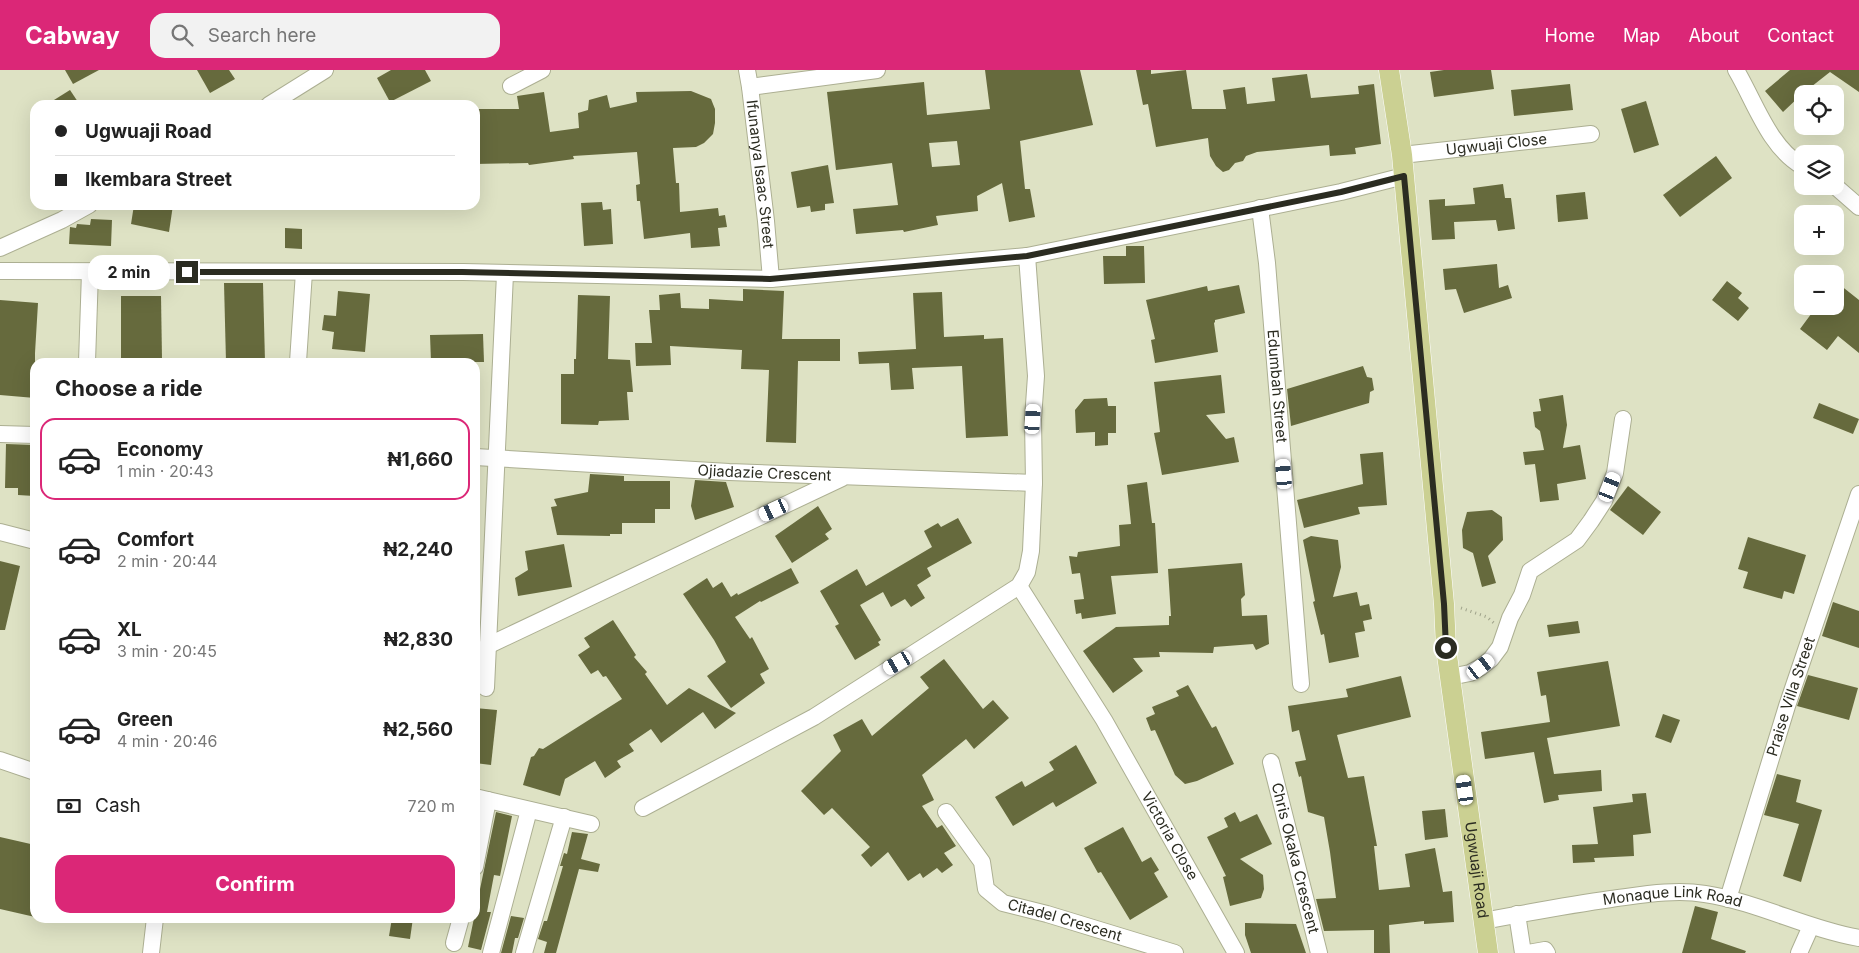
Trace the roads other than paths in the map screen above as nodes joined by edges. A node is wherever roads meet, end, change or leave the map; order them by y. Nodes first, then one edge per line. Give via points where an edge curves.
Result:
1 (325, 70) edge
2 (542, 70) edge
3 (747, 70) edge
4 (877, 70) edge
5 (1390, 70) edge
6 (1736, 70) edge
7 (511, 86) dead end
8 (750, 87) junction
9 (277, 100) edge
10 (1591, 134) dead end
11 (1402, 155) junction
12 (1794, 161) edge
13 (1404, 176) junction
14 (1844, 194) edge
15 (1859, 207) edge
16 (1260, 208) junction
17 (80, 210) edge
18 (0, 248) edge
19 (1027, 256) junction
20 (0, 271) edge
21 (90, 272) junction
22 (304, 272) junction
23 (505, 274) junction
24 (770, 279) junction
25 (87, 358) edge
26 (298, 358) edge
27 (1623, 419) dead end
28 (0, 434) edge
29 (30, 435) edge
30 (480, 457) edge
31 (496, 458) junction
32 (846, 476) junction
33 (1034, 483) junction
34 (1859, 494) edge
35 (0, 532) edge
36 (30, 540) edge
37 (1020, 586) junction
38 (487, 646) junction
39 (1450, 677) junction
40 (1301, 684) dead end
41 (486, 688) dead end
42 (0, 760) edge
43 (1271, 762) dead end
44 (30, 770) edge
45 (482, 798) edge
46 (642, 808) dead end
47 (529, 810) junction
48 (946, 812) dead end
49 (480, 818) edge
50 (564, 818) junction
51 (592, 824) dead end
52 (1728, 899) junction
53 (1517, 914) junction
54 (1483, 921) junction
55 (154, 923) edge
56 (460, 923) edge
57 (1810, 926) junction
58 (1859, 938) edge
59 (454, 943) dead end
60 (150, 953) edge
61 (491, 953) edge
62 (524, 953) edge
63 (1175, 953) edge
64 (1236, 953) edge
65 (1319, 953) edge
66 (1488, 953) edge
67 (1523, 953) edge
68 (1528, 953) edge
69 (1548, 953) edge
70 (1799, 953) edge

1 - 9 street
2 - 7 street
3 - 8 street, Ifunanya Isaac Street
4 - 8 street
5 - 11 main road, Ugwuaji Road
6 - 12 street via 1779,145
8 - 24 street, Ifunanya Isaac Street
10 - 11 street, Ugwuaji Close
11 - 13 main road, Ugwuaji Road
13 - 16 street
13 - 39 main road, Ugwuaji Road
14 - 15 street
16 - 19 street
16 - 40 street, Edumbah Street
17 - 18 street
19 - 24 street
19 - 33 street via 1036,376
20 - 21 street
21 - 22 street
21 - 25 street
22 - 23 street
22 - 26 street
23 - 24 street
23 - 31 street
27 - 39 street via 1615,473 1604,501 1577,540 1530,571 1500,647 1491,659 1470,673
28 - 29 street
30 - 31 street, Ojiadazie Crescent
31 - 32 street, Ojiadazie Crescent
31 - 38 street
32 - 33 street, Ojiadazie Crescent
32 - 38 street
33 - 37 street via 1031,551
34 - 52 street, Praise Villa Street via 1786,706
35 - 36 street
37 - 46 street via 814,718
37 - 64 street, Victoria Close via 1104,720
38 - 41 street
39 - 54 main road, Ugwuaji Road
42 - 44 street
43 - 65 street, Chris Okaka Crescent
45 - 47 street
45 - 49 street
47 - 50 street
47 - 61 street
48 - 63 street, Citadel Crescent via 982,862 986,889 1003,903
50 - 51 street
50 - 62 street
52 - 53 street, Monaque Link Road via 1683,891
52 - 57 street, Monaque Link Road
53 - 54 street, Monaque Link Road
53 - 67 street
54 - 66 main road, Ugwuaji Road
55 - 60 street
56 - 59 street
57 - 58 street, Monaque Link Road
57 - 70 street
68 - 69 street via 1545,950

